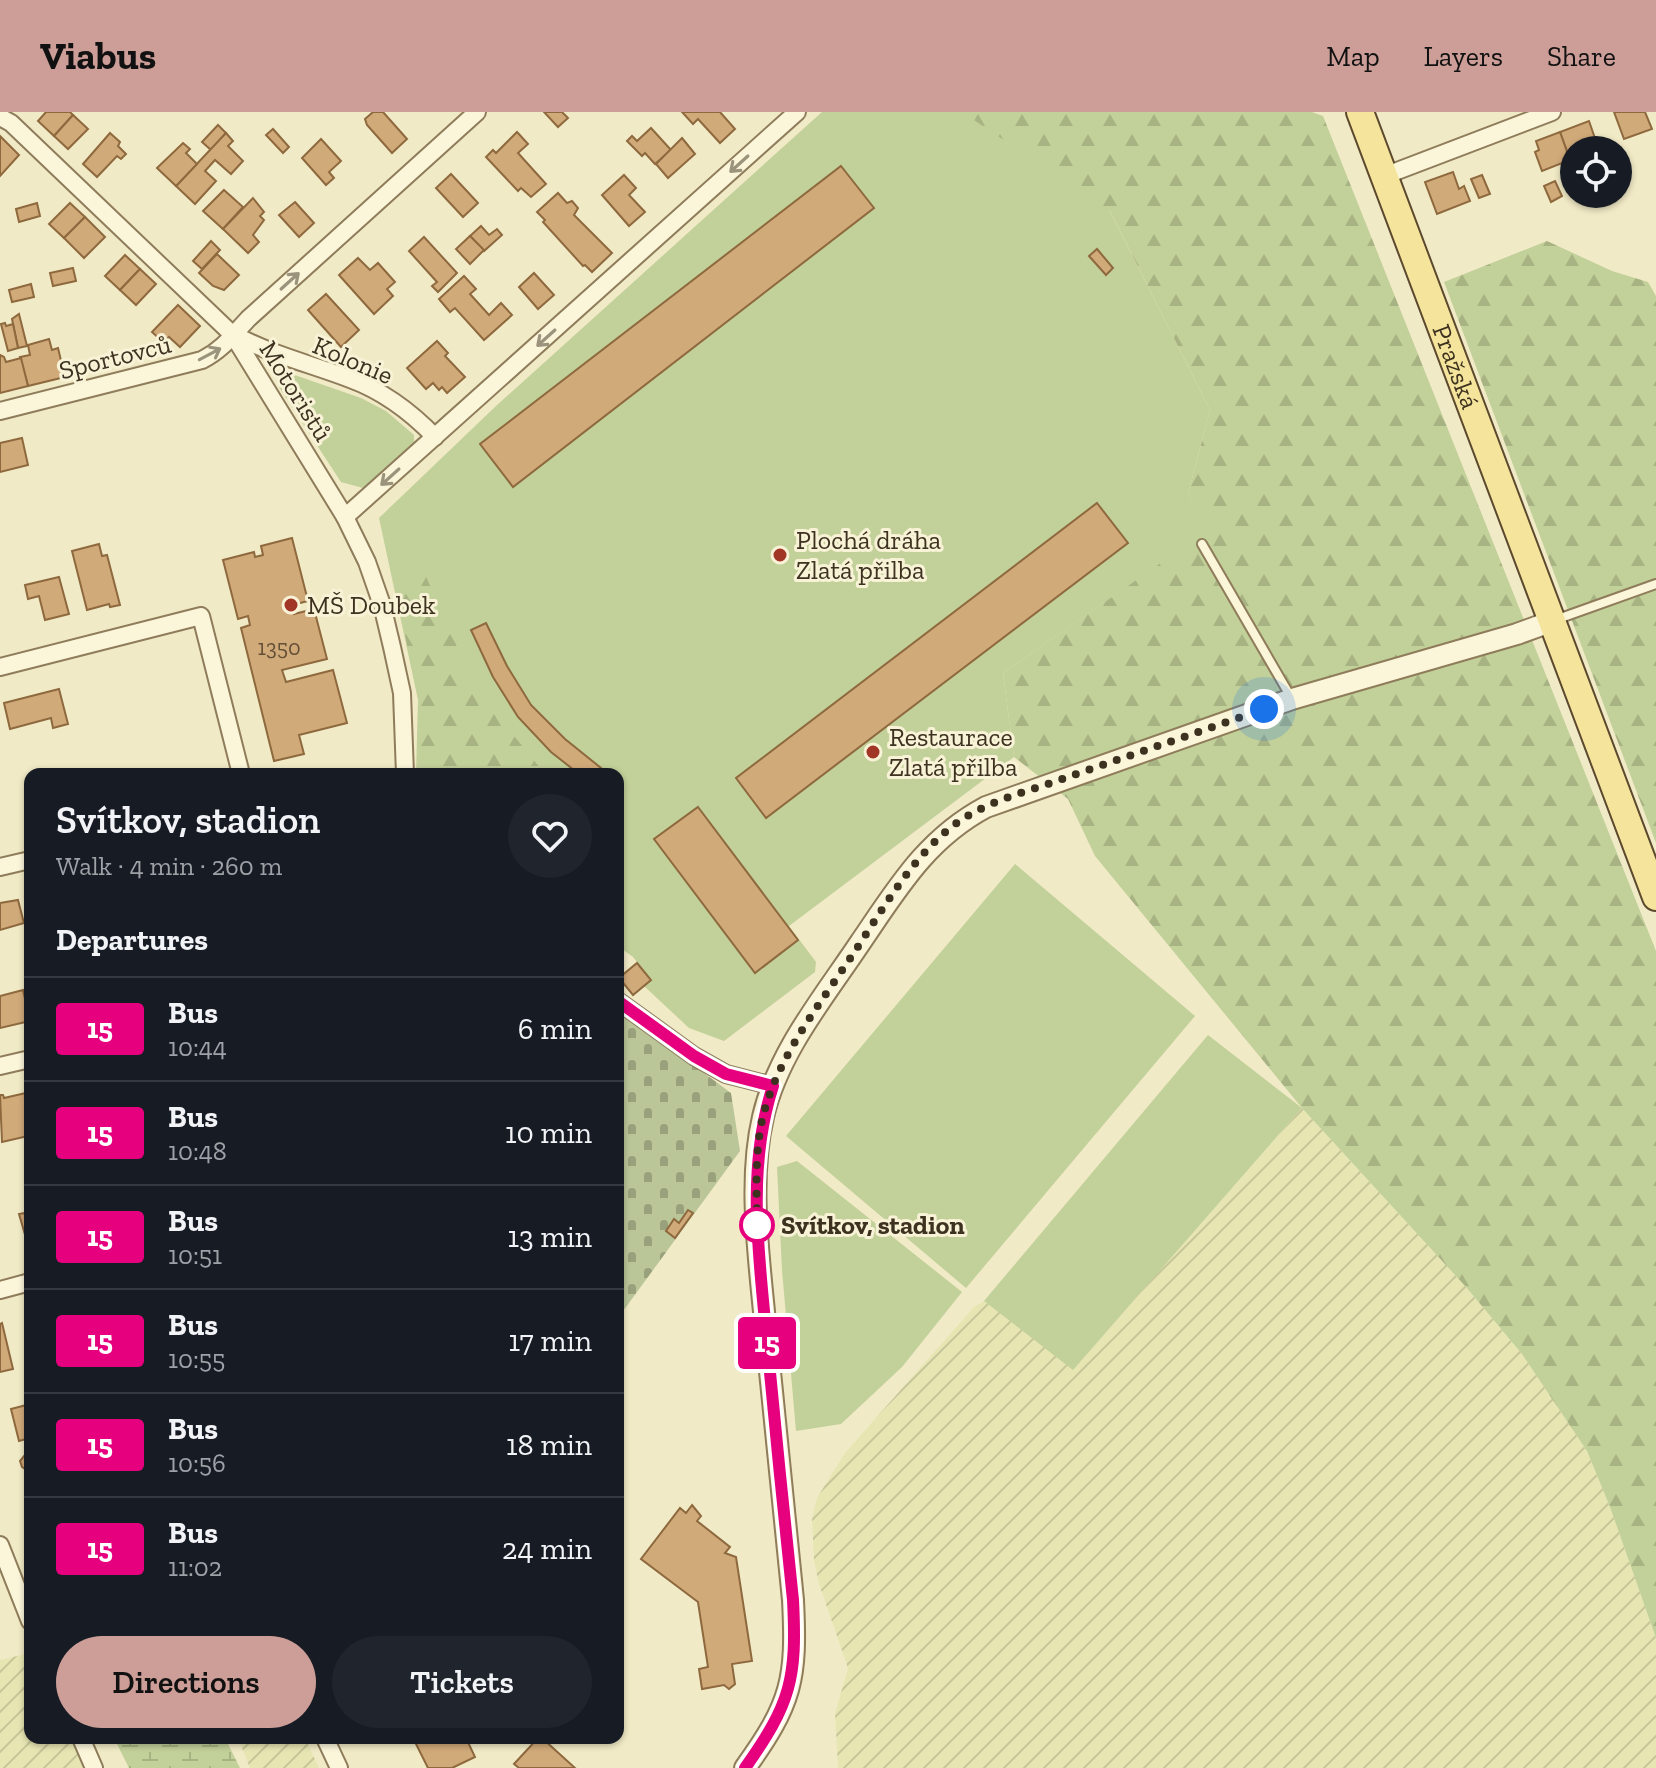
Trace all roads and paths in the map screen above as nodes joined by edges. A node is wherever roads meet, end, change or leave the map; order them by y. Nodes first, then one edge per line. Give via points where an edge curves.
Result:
1 (477, 112) edge
2 (797, 112) edge
3 (1360, 112) edge
4 (1552, 112) edge
5 (0, 117) edge
6 (1384, 176) junction
7 (233, 335) junction
8 (0, 411) edge
9 (435, 437) junction
10 (345, 517) junction
11 (1202, 544) dead end
12 (1656, 584) edge
13 (1550, 622) junction
14 (0, 667) edge
15 (1292, 699) junction
16 (239, 768) edge
17 (405, 768) edge
18 (24, 861) edge
19 (0, 867) edge
20 (1656, 897) edge
21 (624, 1005) edge
22 (24, 1060) edge
23 (0, 1066) edge
24 (773, 1086) junction
25 (24, 1284) edge
26 (0, 1290) edge
27 (0, 1545) edge
28 (24, 1606) edge
29 (84, 1744) edge
30 (328, 1744) edge
31 (94, 1768) edge
32 (339, 1768) edge
33 (745, 1768) edge

7 -> 1 street
2 -> 9 street
3 - 6 main road, Pražská
4 - 6 street
5 - 7 street, Motoristů
6 - 13 main road, Pražská
8 -> 7 street, Sportovců via 202,360
7 - 9 street, Kolonie via 377,392
7 - 10 street, Motoristů
9 -> 10 street
10 - 17 street, Motoristů via 382,605 402,693
11 - 15 lane
12 - 13 lane
13 - 15 street
13 - 20 main road, Pražská
14 - 16 street via 201,616
15 - 24 street via 1012,797 962,820 900,884 803,1028
18 - 19 street
21 - 24 street via 726,1074
22 - 23 street
24 - 33 street via 757,1157 757,1231 795,1650 791,1685 779,1716
25 - 26 street
27 - 28 street
29 - 31 street
30 - 32 street

